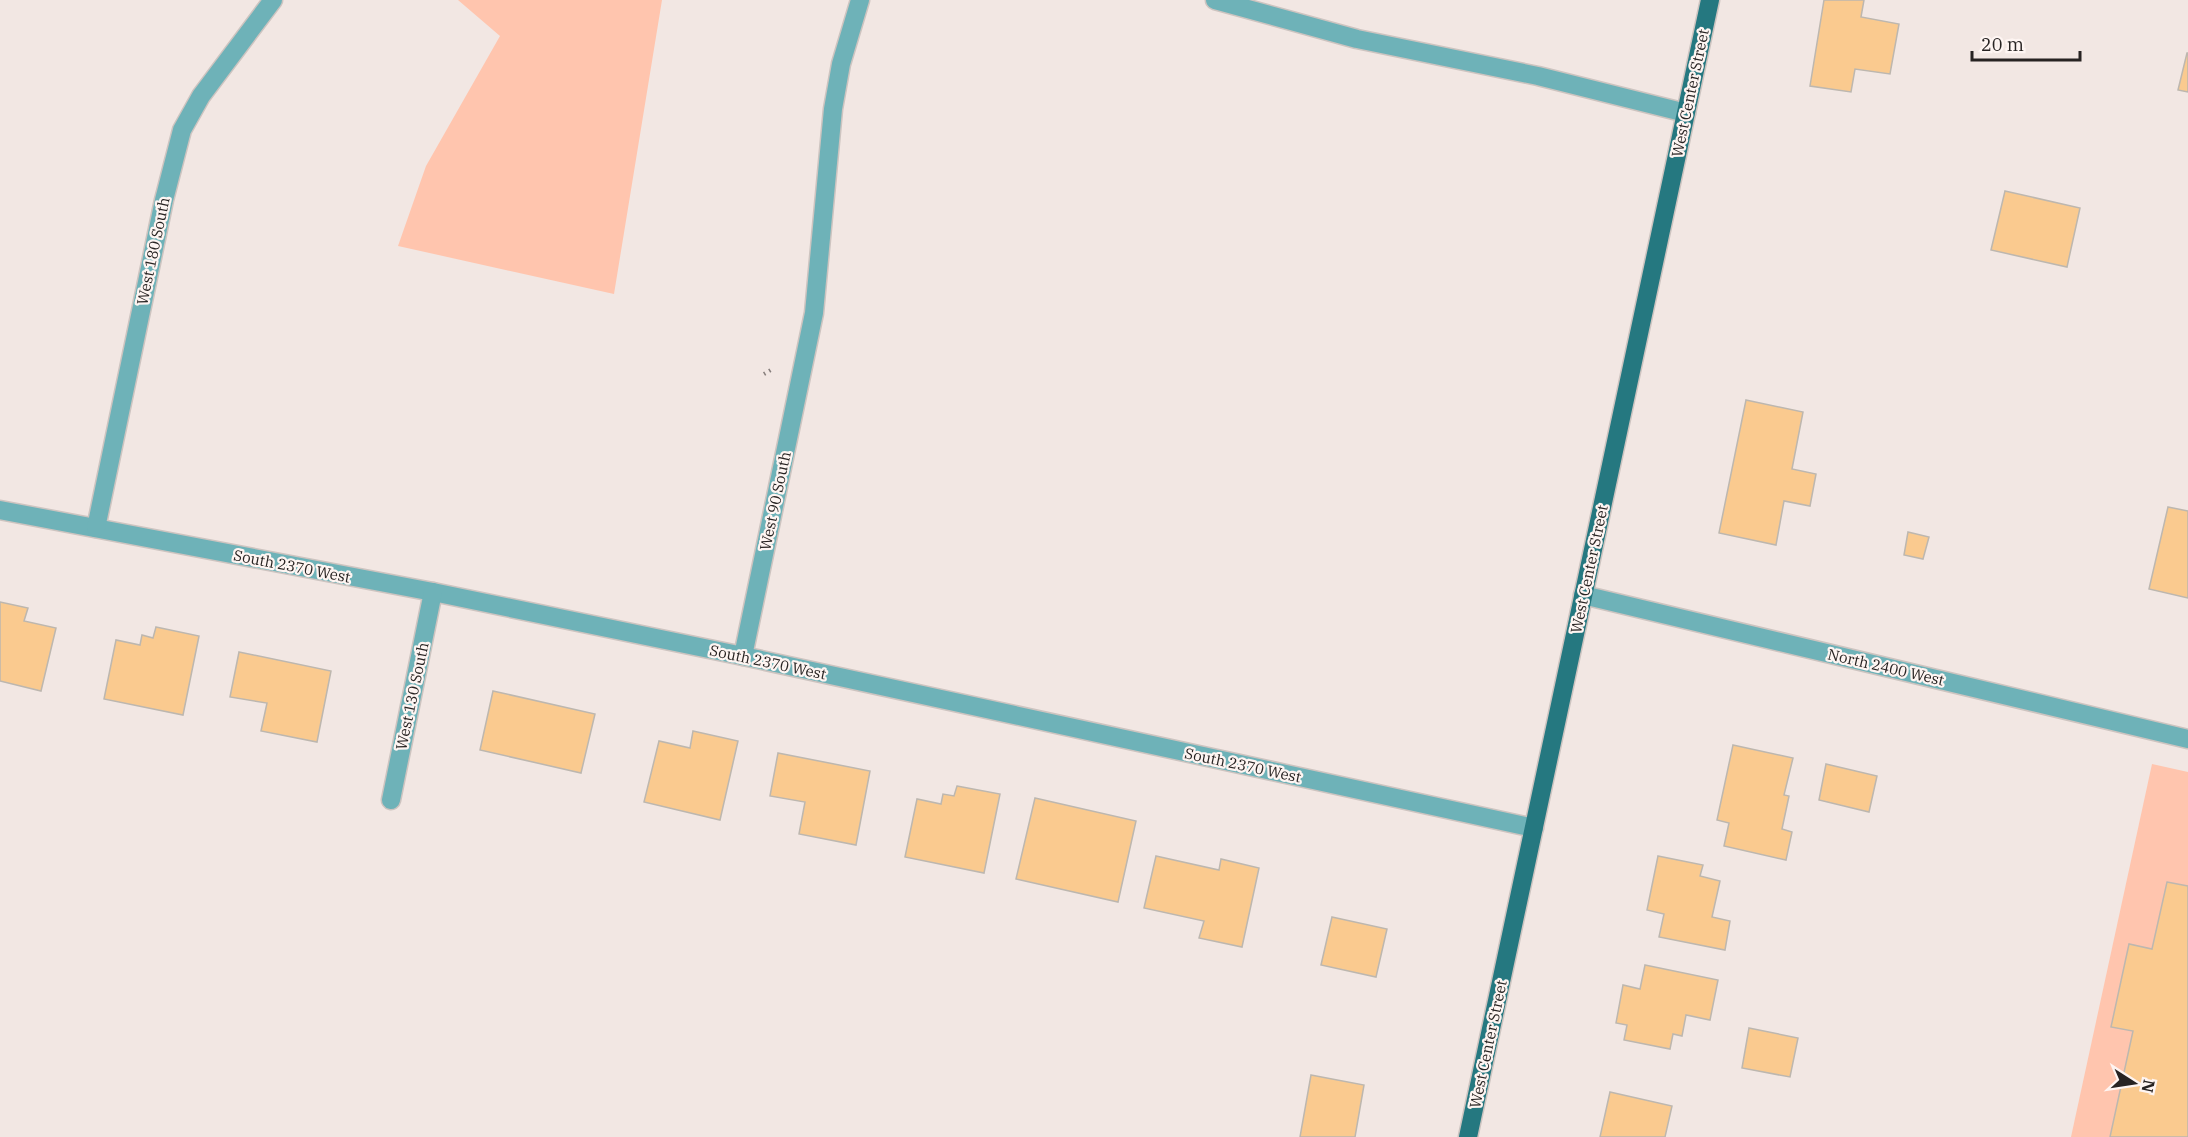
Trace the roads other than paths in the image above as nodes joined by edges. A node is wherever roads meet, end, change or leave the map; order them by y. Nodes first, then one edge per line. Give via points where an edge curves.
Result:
1 (273, 0) edge
2 (860, 0) edge
3 (1215, 0) edge
4 (1710, 0) edge
5 (1686, 113) junction
6 (0, 510) edge
7 (96, 528) junction
8 (433, 592) junction
9 (1583, 595) junction
10 (743, 657) junction
11 (2188, 739) edge
12 (391, 800) dead end
13 (1534, 828) junction
14 (1468, 1137) edge

1 - 7 street, West 180 South via 201,96 182,130
2 - 10 street, West 90 South via 841,64 833,109 814,313
3 - 5 street via 1347,37 1538,76
4 - 5 main road, West Center Street
5 - 9 main road, West Center Street
6 - 7 street, South 2370 West
7 - 8 street, South 2370 West
8 - 10 street, South 2370 West
8 - 12 street, West 130 South
9 - 11 street, North 2400 West
9 - 13 main road, West Center Street
10 - 13 street, South 2370 West
13 - 14 main road, West Center Street

